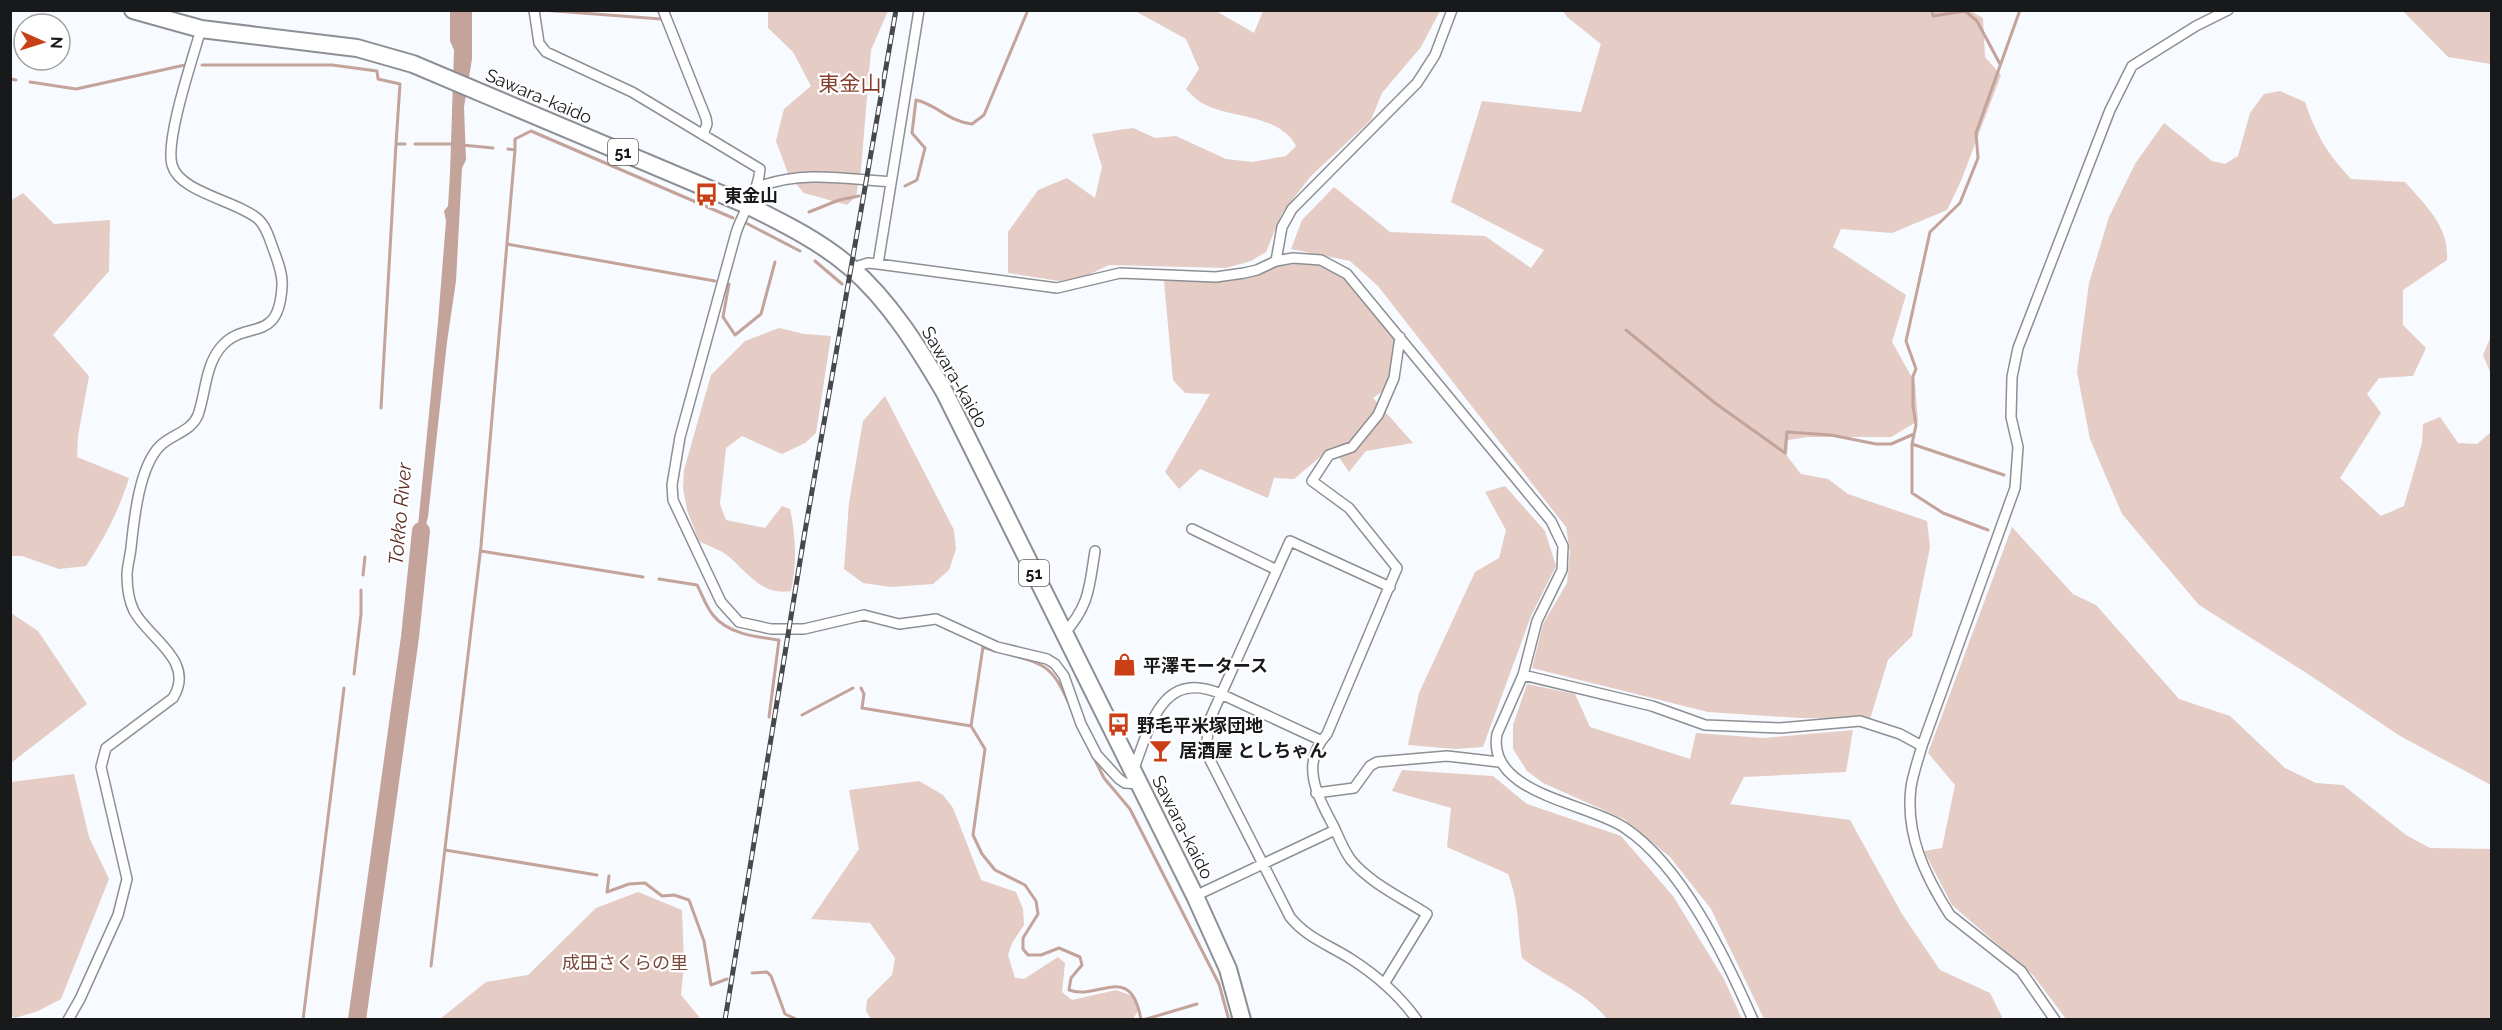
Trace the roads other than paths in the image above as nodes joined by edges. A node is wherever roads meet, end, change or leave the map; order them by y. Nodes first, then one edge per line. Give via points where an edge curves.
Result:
1 (133, 10) edge
2 (534, 10) edge
3 (663, 10) edge
4 (919, 10) edge
5 (1452, 10) edge
6 (2228, 10) edge
7 (201, 29) junction
8 (703, 135) junction
9 (891, 182) junction
10 (758, 187) junction
11 (747, 205) junction
12 (1276, 261) junction
13 (878, 264) junction
14 (852, 268) junction
15 (1400, 337) junction
16 (1192, 529) dead end
17 (1095, 551) dead end
18 (1276, 570) junction
19 (1390, 587) junction
20 (1064, 634) junction
21 (1523, 675) junction
22 (1221, 694) junction
23 (1320, 740) junction
24 (1922, 746) junction
25 (1499, 762) junction
26 (1136, 778) junction
27 (1316, 793) junction
28 (1335, 830) junction
29 (1263, 866) junction
30 (1196, 896) junction
31 (1384, 984) junction
32 (68, 1020) edge
33 (1242, 1020) edge
34 (1417, 1020) edge
35 (1753, 1020) edge
36 (2055, 1020) edge

1 - 7 highway, 51
2 - 8 street via 539,43 546,52 632,92
3 - 8 street via 706,118
4 - 9 street
5 - 12 street via 1435,55 1417,83 1292,209 1282,227
6 - 24 street via 2132,66 2110,110 2018,348 2012,377 2011,417 2018,447 2015,488
7 - 11 highway, Sawara-kaido / 51 via 357,48 419,66
7 - 32 street via 172,142 172,166 186,184 231,203 258,220 269,238 282,288 271,324 238,335 217,352 198,415 192,424 160,446 137,496 127,576 130,599 134,611 174,661 180,687 172,698 106,748 101,767 128,879 118,915
8 - 10 street via 760,169
9 - 10 street via 832,176 774,181
9 - 13 street
10 - 11 street
11 - 14 highway, Sawara-kaido / 51 via 793,228
11 - 26 street via 680,437 672,485 673,500 721,603 739,622 771,629 804,629 864,615 898,624 936,619 997,646 1047,659 1064,676 1097,755 1119,779
12 - 13 street via 1244,273 1206,277 1120,273 1057,288
12 - 15 street via 1309,258 1333,265 1357,284
13 - 14 street
14 - 20 highway, Sawara-kaido / 51 via 906,331 945,393
15 - 19 street via 1394,378 1378,415 1352,447 1329,455 1312,481 1349,508 1397,568
15 - 21 street via 1551,521 1563,546 1562,570 1538,621
16 - 18 street
17 - 20 street via 1088,599
18 - 19 street via 1290,542
18 - 22 street
19 - 23 street via 1327,734
20 - 26 highway, Sawara-kaido / 51
21 - 24 street via 1652,706 1706,725 1780,728 1860,721
21 - 25 street via 1497,734
22 - 23 street
22 - 26 street via 1194,686 1171,694 1146,736
22 - 29 street via 1208,728 1208,752
23 - 27 street via 1312,764
24 - 36 street via 1910,809 1920,859 1950,915 2021,971
25 - 27 street via 1447,756 1377,762 1354,788
25 - 35 street via 1520,782 1608,818 1640,839 1691,903 1718,947
26 - 30 highway, Sawara-kaido / 51
27 - 28 street
28 - 29 street
28 - 31 street via 1356,865 1427,914
29 - 30 street
29 - 31 street via 1297,926
30 - 33 highway, Sawara-kaido / 51 via 1228,969
31 - 34 street

